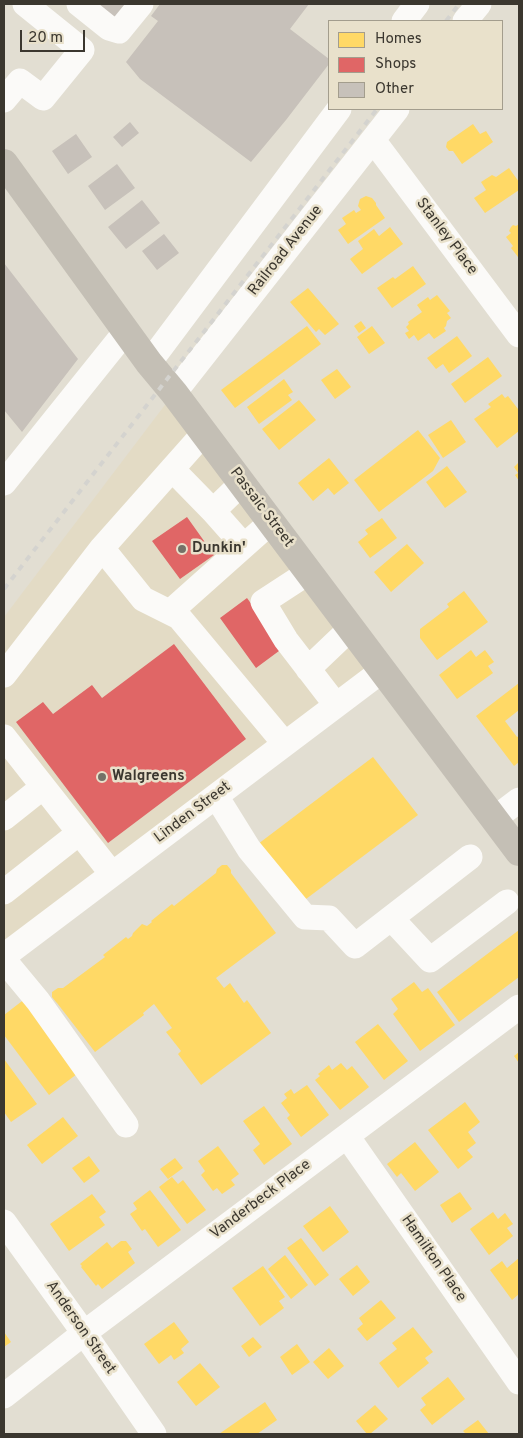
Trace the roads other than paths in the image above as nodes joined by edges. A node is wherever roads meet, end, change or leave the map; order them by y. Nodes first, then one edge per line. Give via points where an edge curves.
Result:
1 (25, 4) edge
2 (79, 4) edge
3 (141, 4) edge
4 (417, 4) edge
5 (479, 4) edge
6 (405, 20) edge
7 (466, 20) edge
8 (4, 100) edge
9 (338, 110) edge
10 (396, 110) edge
11 (372, 140) junction
12 (4, 163) edge
13 (126, 331) junction
14 (519, 335) edge
15 (149, 363) junction
16 (174, 393) junction
17 (204, 433) junction
18 (172, 469) junction
19 (4, 483) edge
20 (242, 483) junction
21 (213, 511) junction
22 (271, 522) junction
23 (244, 546) junction
24 (102, 548) junction
25 (308, 572) junction
26 (170, 612) junction
27 (351, 628) junction
28 (308, 669) junction
29 (383, 670) junction
30 (4, 675) edge
31 (336, 705) junction
32 (4, 737) edge
33 (285, 744) junction
34 (43, 787) junction
35 (216, 796) junction
36 (519, 800) edge
37 (4, 818) edge
38 (494, 818) junction
39 (79, 833) junction
40 (519, 852) edge
41 (470, 857) dead end
42 (112, 874) junction
43 (4, 892) edge
44 (508, 902) dead end
45 (391, 918) junction
46 (4, 956) edge
47 (4, 960) edge
48 (519, 1007) edge
49 (126, 1125) dead end
50 (347, 1136) junction
51 (4, 1222) edge
52 (84, 1333) junction
53 (519, 1382) edge
54 (4, 1396) edge
55 (154, 1434) edge

1 - 8 street via 82,50 43,98 20,81
2 - 3 street via 110,28 119,31
4 - 6 street
5 - 7 street
9 - 15 street
10 - 11 street, Railroad Avenue
11 - 14 street, Stanley Place
11 - 16 street, Railroad Avenue
12 - 13 main road, Passaic Street
13 - 15 main road, Passaic Street
13 - 19 street
15 - 16 main road, Passaic Street
16 - 17 main road, Passaic Street
17 - 18 street
17 - 20 main road, Passaic Street
18 - 21 street
18 - 24 street
20 - 21 street
20 - 22 main road, Passaic Street
21 - 23 street
22 - 23 street
22 - 25 main road, Passaic Street
23 - 26 street
24 - 26 street via 143,599
24 - 30 street
25 - 27 main road, Passaic Street
25 - 28 street via 263,602
26 - 33 street via 179,617
27 - 28 street
27 - 29 main road, Passaic Street
28 - 31 street
29 - 31 street, Linden Street
29 - 38 main road, Passaic Street
31 - 33 street, Linden Street
32 - 34 street
33 - 35 street, Linden Street
34 - 37 street
34 - 39 street
35 - 42 street, Linden Street
35 - 45 street via 249,850 305,917 329,918 355,946
36 - 38 street
38 - 40 main road, Passaic Street
39 - 42 street
39 - 43 street
41 - 45 street
42 - 46 street, Linden Street
44 - 45 street via 430,960
47 - 49 street via 38,1001
48 - 50 street, Vanderbeck Place
50 - 52 street, Vanderbeck Place
50 - 53 street, Hamilton Place
51 - 52 street, Anderson Street
52 - 54 street, Vanderbeck Place
52 - 55 street, Anderson Street

